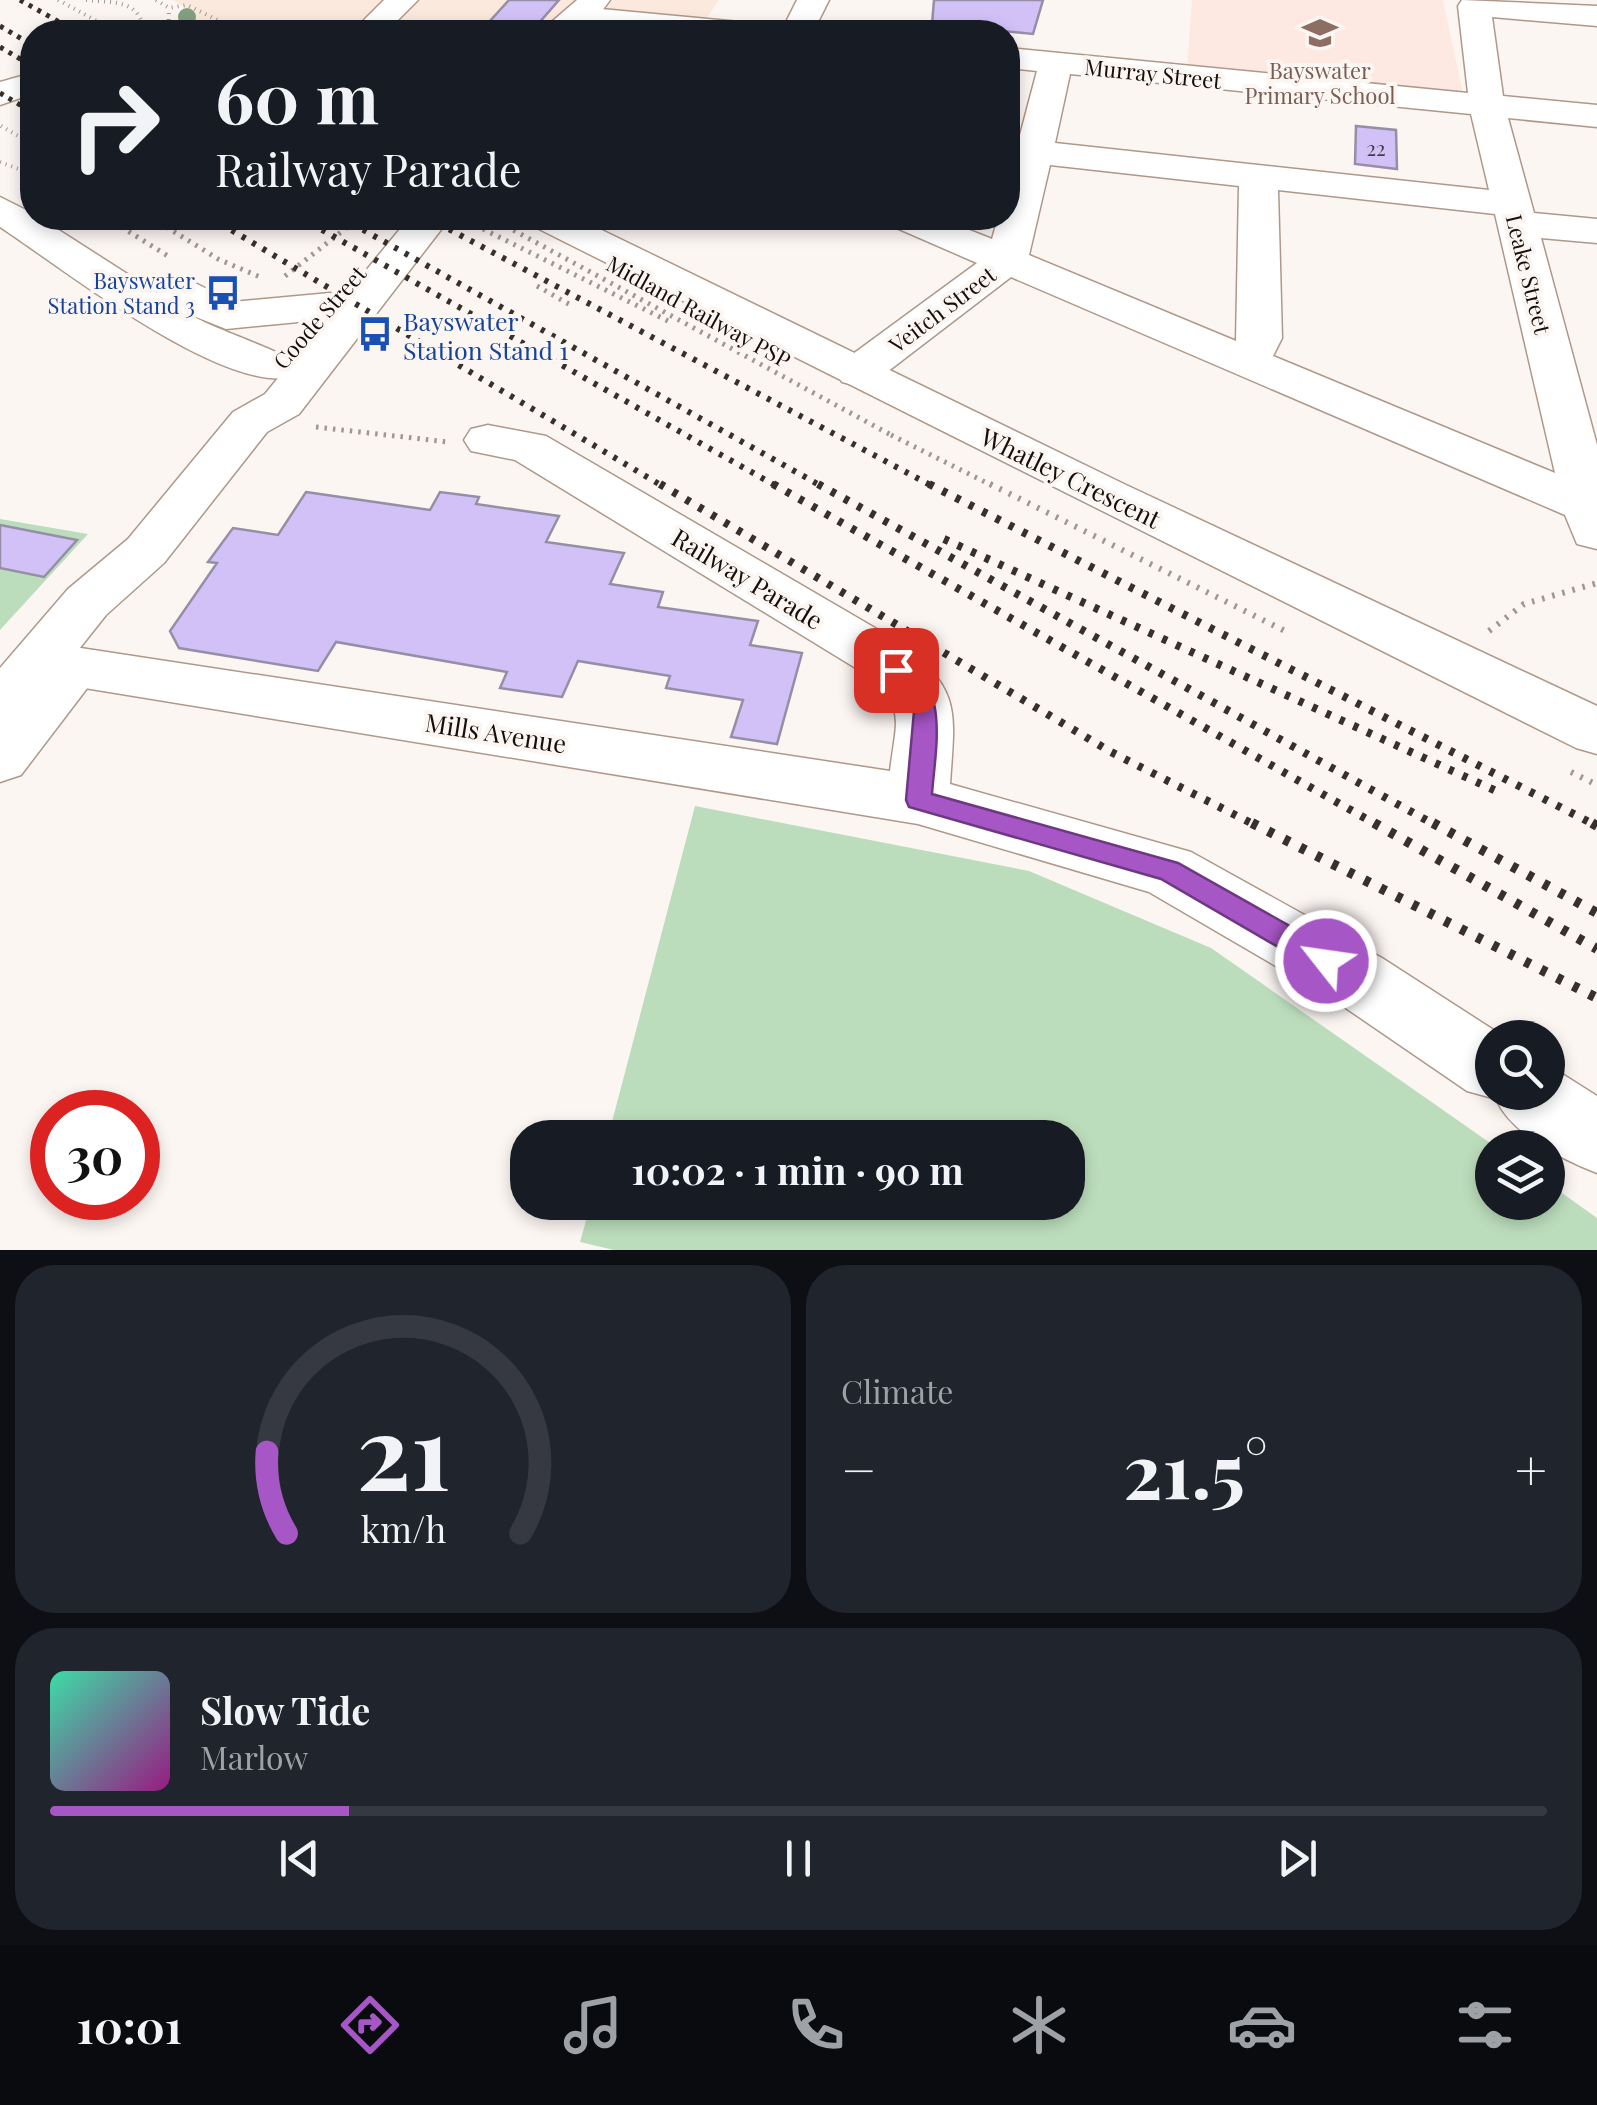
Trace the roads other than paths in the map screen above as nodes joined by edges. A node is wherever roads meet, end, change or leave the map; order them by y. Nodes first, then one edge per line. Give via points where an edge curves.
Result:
1 (402, 0) edge
2 (1597, 16) edge
3 (381, 20) edge
4 (1020, 59) edge
5 (1056, 63) junction
6 (1487, 106) junction
7 (1597, 116) edge
8 (1022, 151) edge
9 (1258, 176) junction
10 (1513, 214) junction
11 (33, 230) edge
12 (73, 230) edge
13 (392, 230) edge
14 (420, 230) edge
15 (571, 230) edge
16 (935, 230) edge
17 (1011, 230) edge
18 (1597, 231) edge
19 (1007, 260) junction
20 (330, 306) junction
21 (1249, 360) junction
22 (276, 367) junction
23 (858, 372) junction
24 (250, 422) junction
25 (488, 440) road end
26 (1593, 523) edge
27 (146, 551) junction
28 (74, 668) junction
29 (0, 707) edge
30 (1594, 724) edge
31 (0, 760) edge
32 (918, 800) junction
33 (1475, 1057) edge
34 (1556, 1110) edge
35 (1597, 1138) edge

1 - 3 street
2 - 6 street, Leake Street via 1474,6
4 - 5 street, Murray Street
5 - 6 street, Murray Street
5 - 8 street, Veitch Street
6 - 7 street, Murray Street
6 - 10 street, Leake Street
8 - 9 street
9 - 10 street
9 - 21 street via 1260,338
10 - 18 street
10 - 26 street, Leake Street
11 - 22 street via 186,331
12 - 20 street via 226,316
13 - 20 street, Coode Street
14 - 24 street, Coode Street via 282,404
15 - 23 street, Whatley Crescent
16 - 19 street
17 - 19 street, Veitch Street
19 - 21 street
19 - 23 street, Veitch Street
20 - 22 street, Coode Street
21 - 26 street
22 - 24 street, Coode Street via 260,385
23 - 30 street, Whatley Crescent via 1450,662
24 - 27 street, Coode Street
25 - 32 street, Railway Parade via 528,446 879,656 913,684 926,711
27 - 28 street, Coode Street via 122,609
27 - 29 street, Coode Street via 87,602
28 - 31 street, Coode Street
28 - 32 street, Mills Avenue
32 - 33 street via 1168,870 1358,979
34 - 35 street

